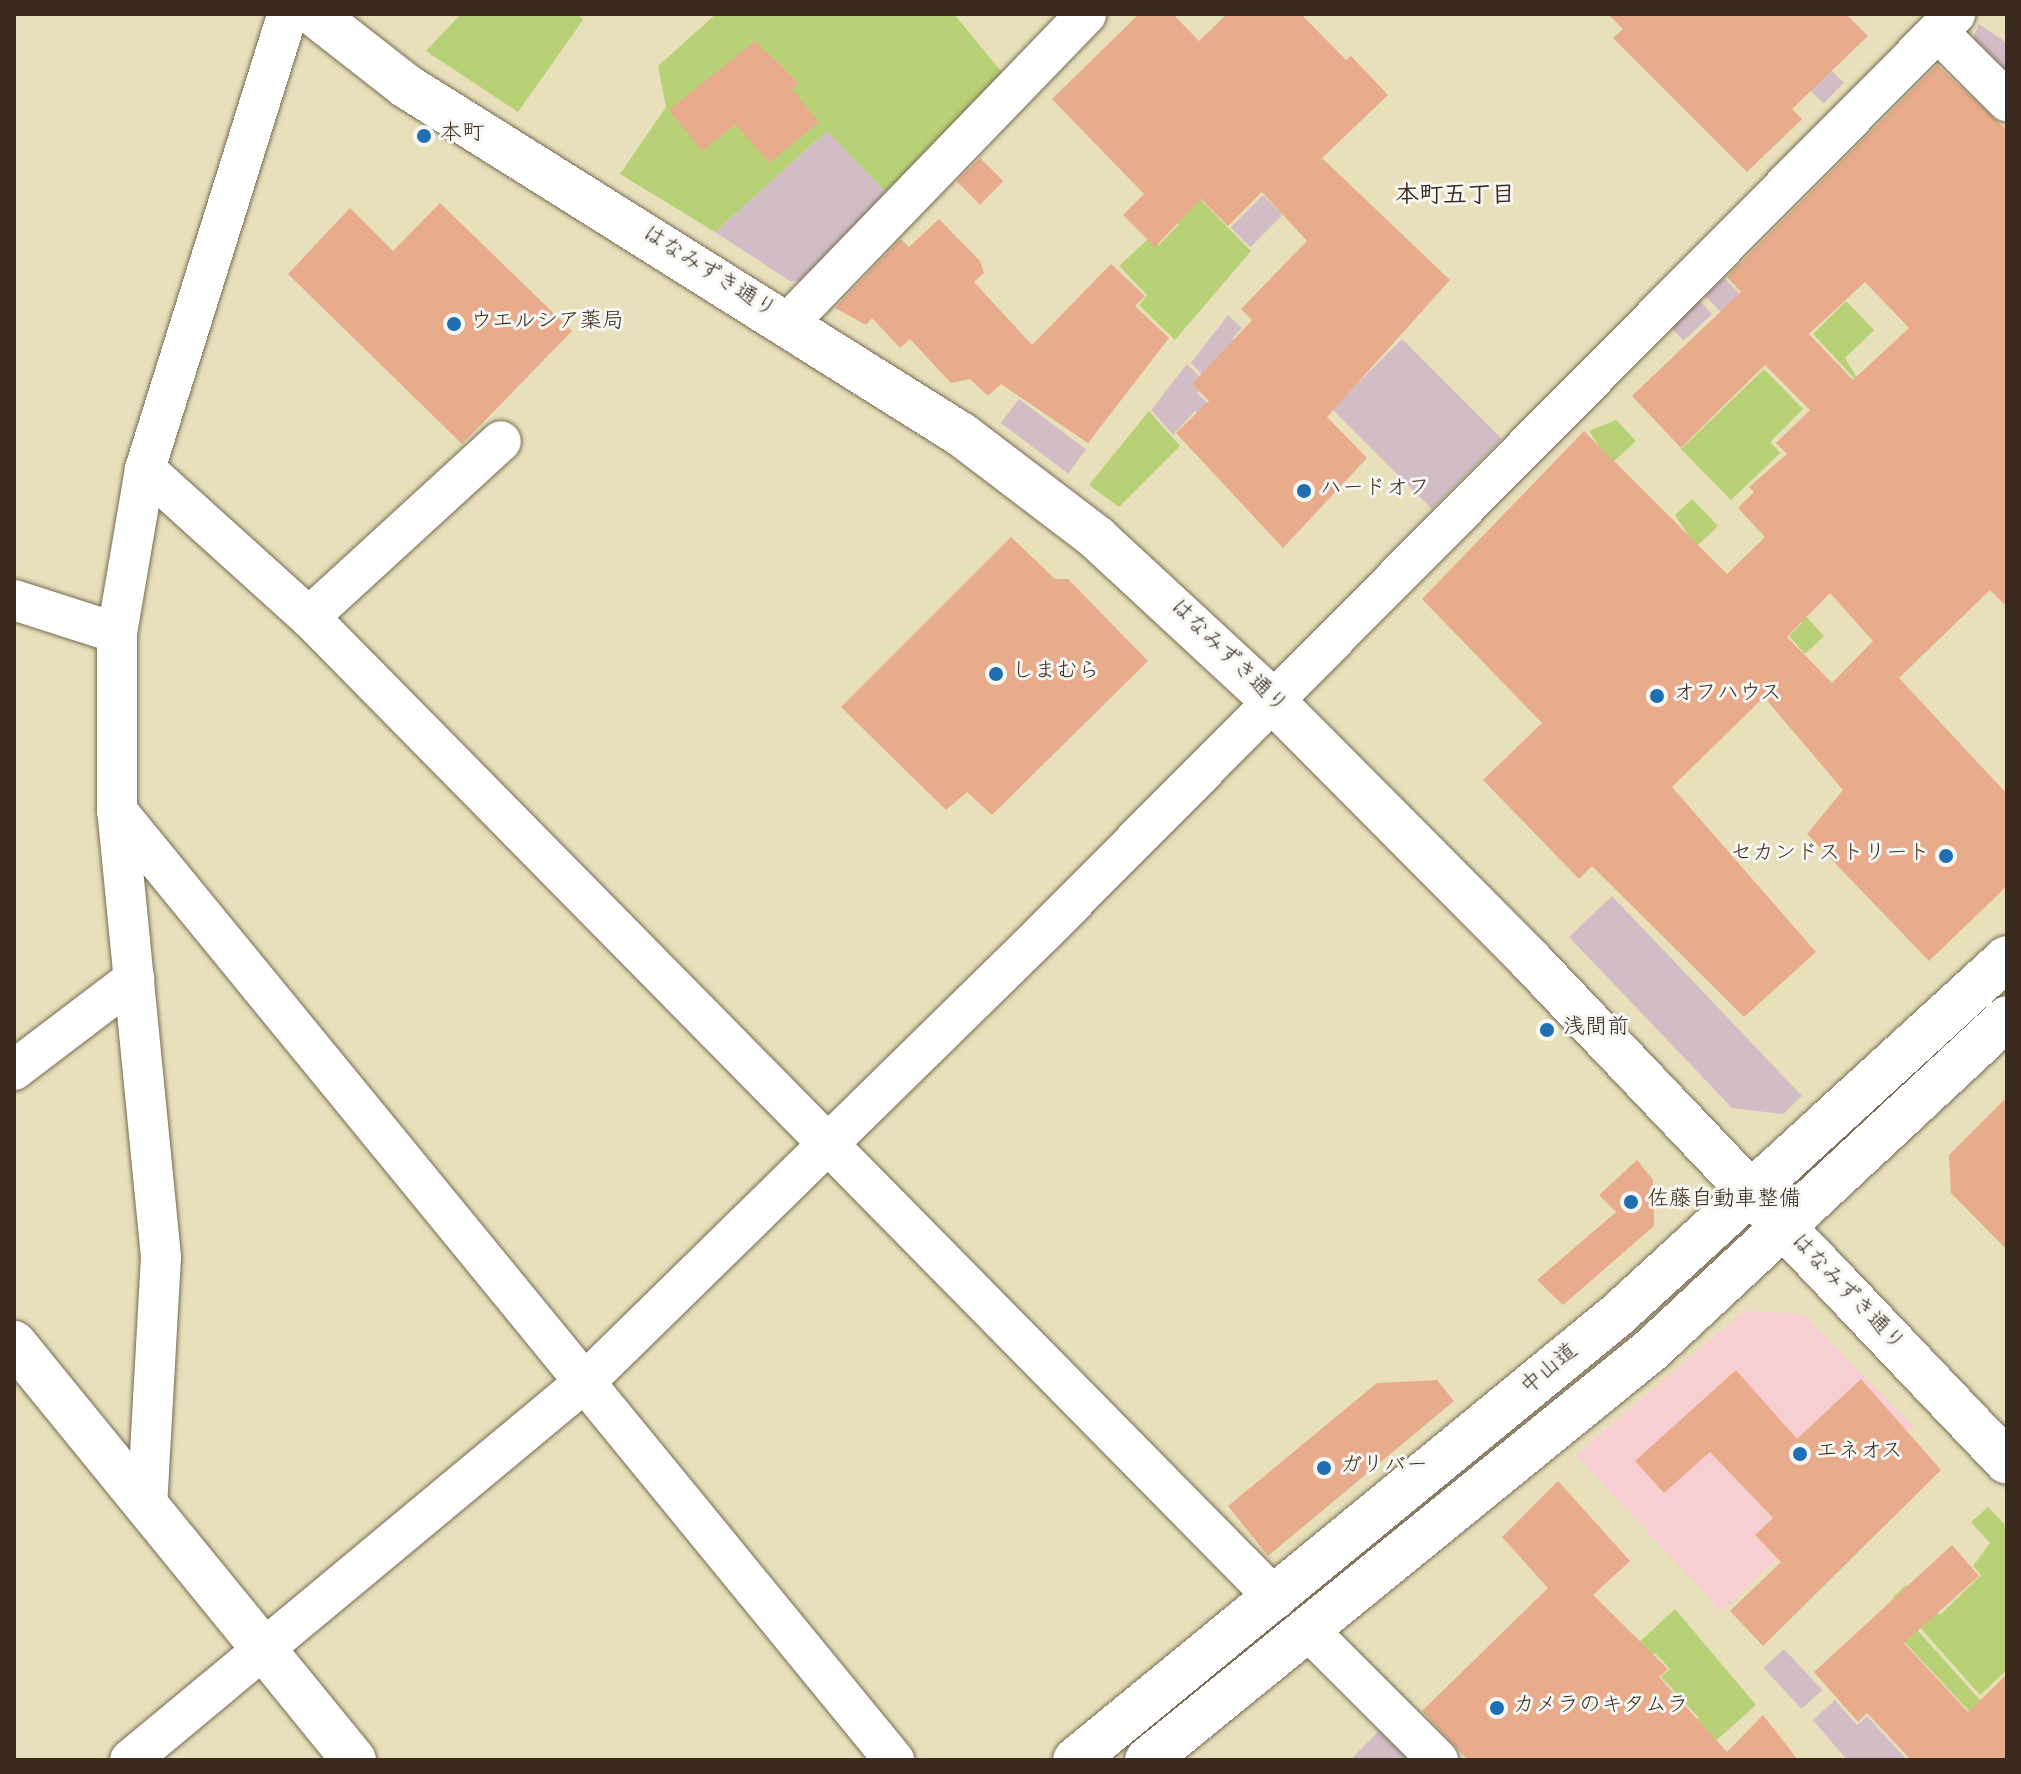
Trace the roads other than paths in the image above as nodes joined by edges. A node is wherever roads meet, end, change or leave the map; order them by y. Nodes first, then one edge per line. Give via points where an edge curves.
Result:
1 (288, 14) edge
2 (314, 14) edge
3 (1086, 14) edge
4 (1947, 23) edge
5 (2007, 101) edge
6 (788, 323) junction
7 (501, 441) dead end
8 (145, 469) junction
9 (14, 600) edge
10 (309, 617) junction
11 (117, 633) junction
12 (1273, 701) junction
13 (117, 811) junction
14 (2007, 958) edge
15 (134, 979) junction
16 (2007, 1018) edge
17 (14, 1070) edge
18 (821, 1144) junction
19 (1753, 1197) junction
20 (1786, 1230) junction
21 (14, 1343) edge
22 (586, 1381) junction
23 (2007, 1462) edge
24 (147, 1507) junction
25 (1276, 1599) junction
26 (1310, 1632) junction
27 (262, 1646) junction
28 (130, 1760) edge
29 (354, 1760) edge
30 (894, 1760) edge
31 (1075, 1760) edge
32 (1147, 1760) edge
33 (1438, 1760) edge

1 - 8 street
2 - 6 main road, はなみずき通り via 406,86
3 - 6 street
4 - 5 street
4 - 12 street
6 - 12 main road, はなみずき通り via 962,435 1097,538
7 - 10 street
8 - 10 street
8 - 11 street
9 - 11 street
10 - 18 street
11 - 13 street
12 - 18 street
12 - 19 main road, はなみずき通り
13 - 15 street
13 - 22 street
14 - 19 main road, 中山道
15 - 17 street
15 - 24 street via 161,1257
16 - 20 main road
18 - 22 street
18 - 25 street
19 - 20 main road, はなみずき通り
19 - 25 main road, 中山道
20 - 23 main road, はなみずき通り
20 - 26 main road
21 - 24 main road
22 - 27 street
22 - 30 street
24 - 27 main road
25 - 31 main road, 中山道
26 - 32 main road
26 - 33 street
27 - 28 street
27 - 29 main road

